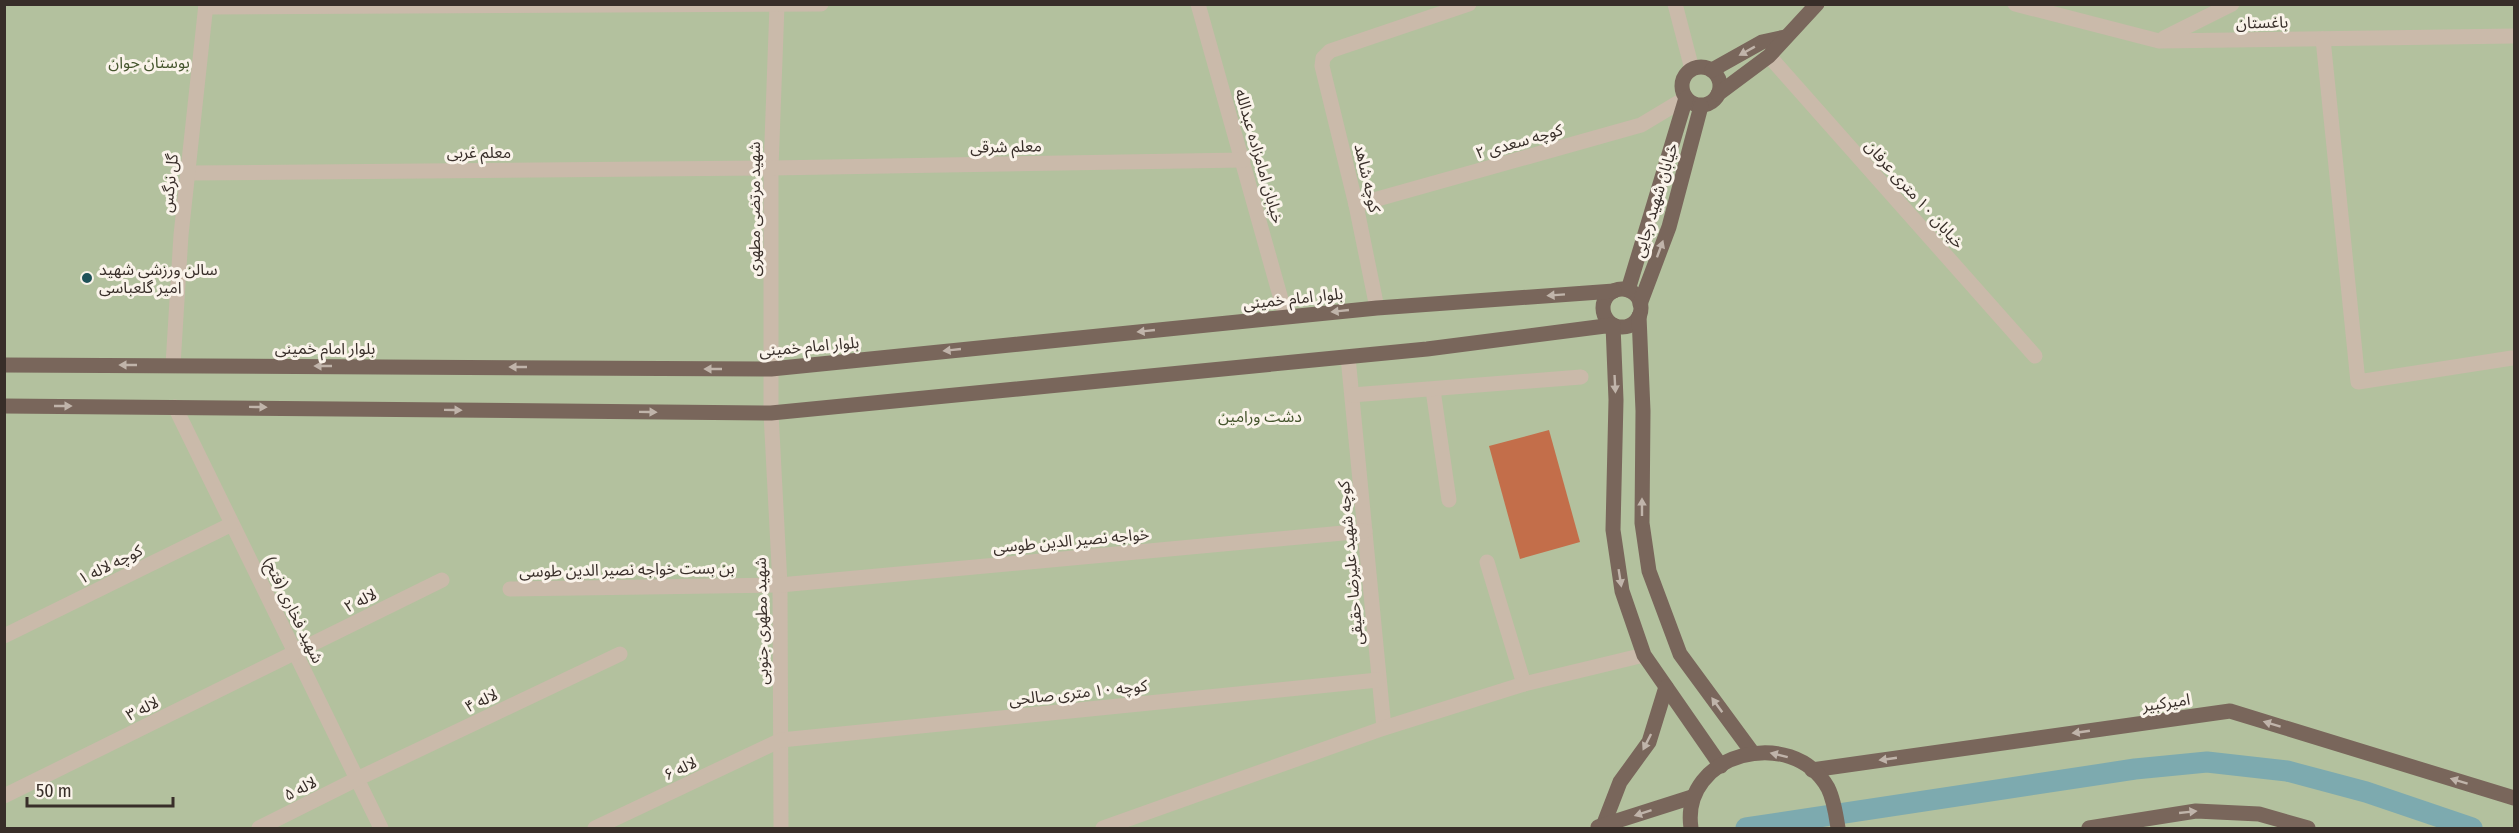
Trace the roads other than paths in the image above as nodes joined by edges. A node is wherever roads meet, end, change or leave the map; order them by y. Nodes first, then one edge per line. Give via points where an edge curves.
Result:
1 (821, 4) edge
2 (1198, 4) edge
3 (1469, 4) edge
4 (1675, 4) edge
5 (1817, 4) edge
6 (2015, 4) edge
7 (2232, 4) edge
8 (697, 5) edge
9 (777, 5) edge
10 (206, 6) edge
11 (2514, 36) edge
12 (1785, 37) junction
13 (2323, 39) junction
14 (2159, 41) junction
15 (1769, 56) junction
16 (1692, 69) junction
17 (1712, 70) junction
18 (1718, 94) junction
19 (1686, 98) junction
20 (1701, 106) junction
21 (1243, 160) junction
22 (771, 168) junction
23 (188, 173) junction
24 (1356, 204) junction
25 (1621, 291) junction
26 (1377, 308) junction
27 (1640, 310) junction
28 (1286, 317) junction
29 (1613, 325) junction
30 (2035, 356) dead end
31 (1348, 357) junction
32 (2512, 358) dead end
33 (4, 365) edge
34 (173, 365) junction
35 (771, 369) junction
36 (1581, 377) dead end
37 (1433, 390) junction
38 (1352, 395) junction
39 (4, 406) edge
40 (175, 406) junction
41 (771, 413) junction
42 (1449, 500) dead end
43 (232, 524) junction
44 (1365, 531) junction
45 (1487, 562) dead end
46 (442, 580) dead end
47 (780, 585) junction
48 (510, 589) dead end
49 (4, 636) edge
50 (295, 653) junction
51 (620, 654) dead end
52 (1644, 655) junction
53 (1378, 680) junction
54 (1524, 684) junction
55 (1666, 687) junction
56 (1384, 728) junction
57 (781, 740) junction
58 (1752, 752) junction
59 (1721, 766) junction
60 (1812, 770) junction
61 (357, 779) junction
62 (4, 796) edge
63 (1692, 797) junction
64 (2514, 798) edge
65 (2153, 822) edge
66 (1691, 826) edge
67 (1598, 827) edge
68 (259, 828) edge
69 (381, 828) edge
70 (595, 828) edge
71 (781, 828) edge
72 (1103, 828) edge
73 (1838, 828) edge
74 (2089, 828) edge
75 (2308, 828) edge

1 - 9 street
2 - 21 street, خیابان امامزاده عبدالله
3 - 24 street, کوچه شاهد via 1330,51 1323,58
4 - 16 street
5 - 12 main road
6 - 14 street, باغستان
7 - 14 street
8 - 9 street
8 - 10 street
9 - 22 street, شهید مرتضی مطهری
10 - 23 street, گل نرگس
11 - 13 street, باغستان
12 - 15 main road
12 -> 17 main road via 1762,42
13 - 14 street, باغستان
13 - 32 street via 2358,382
15 - 18 main road
15 - 30 street, خیابان ۱۰ متری عرفان
16 - 17 main road
16 - 19 main road via 1683,79
17 - 18 main road via 1720,84
18 - 20 main road via 1712,102
19 - 20 main road
19 - 24 street, کوچه سعدی ۲ via 1641,125
19 - 25 main road, خیابان شهید رجایی
27 -> 20 main road, خیابان شهید رجایی via 1669,227
21 - 22 street, معلم شرقی
21 - 28 street, خیابان امامزاده عبدالله
22 - 23 street, معلم غربی
22 - 35 street, شهید مرتضی مطهری
23 - 34 street, گل نرگس
24 - 26 street, کوچه شاهد
25 -> 26 main road, بلوار امام خمینی
25 - 27 main road via 1638,298
25 - 29 main road via 1605,299 1603,311
26 -> 28 main road, بلوار امام خمینی
27 - 29 main road via 1631,325
58 -> 27 main road via 1680,654 1649,571 1642,523
28 -> 35 main road, بلوار امام خمینی
29 - 31 main road
29 -> 52 main road via 1613,530 1622,591
31 - 38 street, کوچه شهید علیرضا حقیقی
31 - 41 main road
34 -> 33 main road, بلوار امام خمینی
35 -> 34 main road, بلوار امام خمینی
35 - 41 street, شهید مرتضی مطهری
36 - 37 street
37 - 38 street
37 - 42 street
38 - 44 street, کوچه شهید علیرضا حقیقی
39 -> 40 main road
40 -> 41 main road
40 - 43 street, شهید فخاری (فتح)
41 - 47 street, شهید مطهری جنوبی
43 - 49 street, کوچه لاله ۱
43 - 50 street, شهید فخاری (فتح)
44 - 47 street, خواجه نصیر الدین طوسی
44 - 53 street, کوچه شهید علیرضا حقیقی
45 - 54 street
46 - 50 street, لاله ۲
47 - 48 street, بن بست خواجه نصیر الدین طوسی
47 - 57 street, شهید مطهری جنوبی
50 - 61 street, شهید فخاری (فتح)
50 - 62 street, لاله ۳
51 - 61 street, لاله ۴
52 - 54 street
52 - 55 main road
53 - 56 street, کوچه شهید علیرضا حقیقی
53 - 57 street, کوچه ۱۰ متری صالحی
54 - 56 street
55 - 59 main road
55 -> 67 main road via 1649,742 1620,782
56 - 72 street
57 - 70 street, لاله ۶
57 - 71 street, شهید مطهری جنوبی
58 - 59 main road
60 -> 58 main road via 1795,759
59 - 63 main road via 1704,779
64 -> 60 main road, امیرکبیر via 2230,711
60 - 73 main road via 1827,787
61 - 68 street, لاله ۵
61 - 69 street, شهید فخاری (فتح)
63 - 66 main road
63 -> 67 main road
65 - 74 main road
65 -> 75 main road via 2196,811 2259,814

